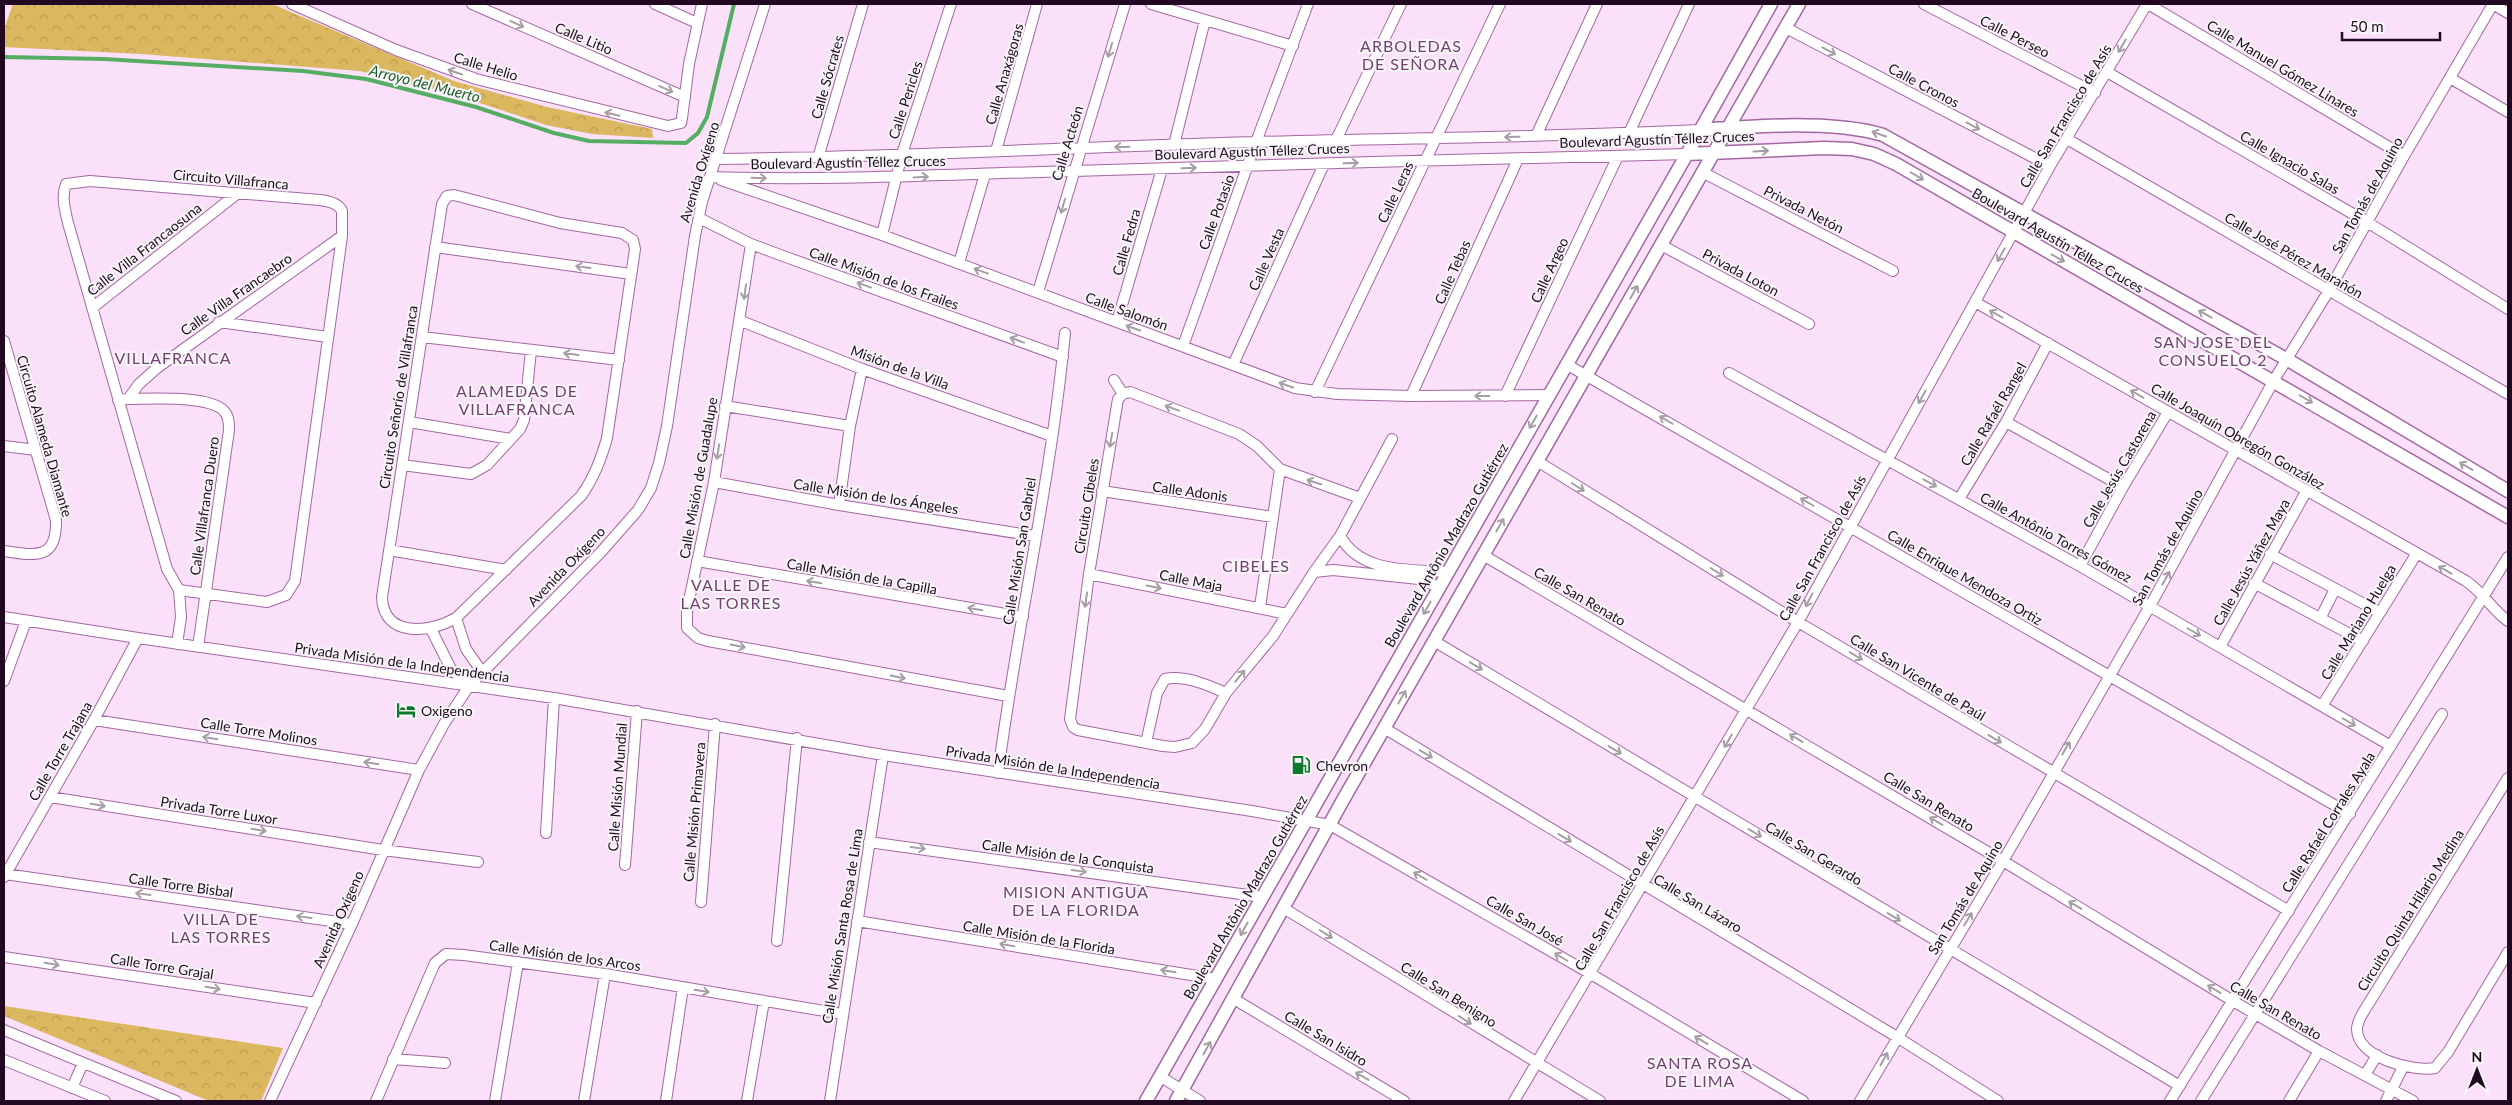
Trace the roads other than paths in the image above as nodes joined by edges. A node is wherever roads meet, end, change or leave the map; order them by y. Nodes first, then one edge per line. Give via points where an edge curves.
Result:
1 (292, 4) edge
2 (472, 4) edge
3 (655, 4) edge
4 (702, 4) edge
5 (765, 4) edge
6 (863, 4) edge
7 (951, 4) edge
8 (1037, 4) edge
9 (1125, 4) edge
10 (1151, 4) edge
11 (1308, 4) edge
12 (1401, 4) edge
13 (1500, 4) edge
14 (1597, 4) edge
15 (1689, 4) edge
16 (1771, 4) edge
17 (1799, 4) edge
18 (1924, 4) edge
19 (2147, 4) edge
20 (2493, 4) edge
21 (2508, 13) edge
22 (1205, 20) junction
23 (697, 23) junction
24 (1786, 28) junction
25 (1293, 46) junction
26 (2107, 72) junction
27 (2450, 78) junction
28 (2095, 93) junction
29 (685, 97) junction
30 (2508, 112) edge
31 (1727, 128) junction
32 (1700, 130) junction
33 (1629, 133) junction
34 (1536, 136) junction
35 (1438, 138) junction
36 (2067, 139) junction
37 (1336, 140) junction
38 (1256, 142) junction
39 (1174, 145) junction
40 (1080, 148) junction
41 (996, 151) junction
42 (902, 154) junction
43 (1687, 154) junction
44 (1712, 154) junction
45 (1618, 156) junction
46 (2404, 156) junction
47 (818, 158) junction
48 (717, 159) junction
49 (1518, 159) junction
50 (1425, 161) junction
51 (1324, 164) junction
52 (1247, 166) junction
53 (2050, 166) junction
54 (1162, 169) junction
55 (1073, 171) junction
56 (1702, 172) junction
57 (985, 174) junction
58 (710, 177) junction
59 (896, 178) junction
60 (238, 193) junction
61 (2024, 212) junction
62 (699, 218) junction
63 (2367, 222) junction
64 (2013, 233) junction
65 (882, 235) junction
66 (342, 236) junction
67 (751, 244) junction
68 (1661, 245) junction
69 (435, 248) junction
70 (959, 263) junction
71 (1893, 270) dead end
72 (631, 274) junction
73 (1038, 292) junction
74 (2328, 292) junction
75 (1975, 302) junction
76 (92, 308) junction
77 (2508, 309) edge
78 (740, 321) junction
79 (219, 322) junction
80 (1116, 322) junction
81 (1809, 324) dead end
82 (1065, 333) dead end
83 (328, 337) junction
84 (422, 337) junction
85 (2048, 343) junction
86 (4, 346) edge
87 (1183, 346) junction
88 (531, 350) junction
89 (1063, 357) junction
90 (619, 360) junction
91 (2288, 360) junction
92 (1566, 364) junction
93 (1233, 365) junction
94 (862, 369) junction
95 (1729, 373) dead end
96 (1586, 375) junction
97 (1114, 380) dead end
98 (2274, 380) junction
99 (1315, 392) junction
100 (1123, 394) junction
101 (2508, 394) edge
102 (1548, 395) junction
103 (1411, 396) junction
104 (1505, 396) junction
105 (123, 399) junction
106 (725, 406) junction
107 (2168, 412) junction
108 (408, 422) junction
109 (2006, 422) junction
110 (850, 426) junction
111 (1052, 436) junction
112 (511, 439) junction
113 (1392, 439) dead end
114 (4, 446) edge
115 (36, 450) junction
116 (2236, 450) junction
117 (1887, 460) junction
118 (1537, 461) junction
119 (402, 465) junction
120 (1280, 469) junction
121 (714, 482) junction
122 (2123, 487) junction
123 (2307, 490) junction
124 (2508, 491) edge
125 (1102, 492) junction
126 (1360, 498) junction
127 (1959, 499) junction
128 (839, 506) junction
129 (1273, 517) junction
130 (2508, 517) edge
131 (1849, 526) junction
132 (1035, 536) junction
133 (1340, 536) junction
134 (389, 550) junction
135 (4, 551) edge
136 (2417, 553) junction
137 (2270, 554) junction
138 (1483, 555) junction
139 (2508, 557) edge
140 (697, 561) junction
141 (2080, 566) junction
142 (506, 570) junction
143 (1314, 572) junction
144 (1448, 572) junction
145 (1089, 574) junction
146 (2254, 583) junction
147 (1439, 587) junction
148 (2335, 589) junction
149 (179, 590) junction
150 (205, 594) junction
151 (2485, 598) junction
152 (2150, 606) junction
153 (1260, 608) junction
154 (2379, 612) junction
155 (1287, 614) junction
156 (4, 617) edge
157 (1023, 617) junction
158 (2320, 617) junction
159 (456, 618) junction
160 (26, 621) junction
161 (2508, 621) edge
162 (1798, 622) junction
163 (431, 629) junction
164 (138, 638) junction
165 (1434, 641) junction
166 (2364, 641) junction
167 (177, 644) junction
168 (198, 647) junction
169 (2220, 647) junction
170 (482, 672) junction
171 (2108, 676) junction
172 (4, 681) edge
173 (470, 686) junction
174 (1226, 693) junction
175 (1008, 696) junction
176 (554, 698) junction
177 (2322, 706) junction
178 (1747, 709) junction
179 (637, 711) junction
180 (2442, 714) dead end
181 (94, 720) junction
182 (716, 724) junction
183 (1384, 728) junction
184 (797, 738) junction
185 (1146, 743) junction
186 (2391, 746) junction
187 (883, 755) junction
188 (419, 770) junction
189 (2052, 772) junction
190 (998, 773) junction
191 (2508, 778) edge
192 (50, 798) junction
193 (1695, 798) junction
194 (2350, 814) junction
195 (1307, 820) junction
196 (1330, 825) junction
197 (546, 833) dead end
198 (870, 842) junction
199 (383, 850) junction
200 (2003, 861) junction
201 (478, 862) dead end
202 (625, 865) dead end
203 (5, 875) edge
204 (1642, 885) junction
205 (1262, 898) junction
206 (701, 902) dead end
207 (1285, 909) junction
208 (2289, 911) junction
209 (857, 921) junction
210 (352, 924) junction
211 (777, 941) dead end
212 (1950, 950) junction
213 (2508, 952) edge
214 (4, 957) edge
215 (518, 962) junction
216 (605, 974) junction
217 (1591, 974) junction
218 (1216, 979) junction
219 (683, 987) junction
220 (1234, 999) junction
221 (764, 1001) junction
222 (2233, 1001) junction
223 (316, 1003) junction
224 (2256, 1013) junction
225 (842, 1014) junction
226 (4, 1030) edge
227 (1897, 1037) junction
228 (2320, 1051) junction
229 (2377, 1055) junction
230 (393, 1059) junction
231 (4, 1060) edge
232 (83, 1063) junction
233 (445, 1063) dead end
234 (1537, 1064) junction
235 (2403, 1067) junction
236 (2365, 1075) junction
237 (1161, 1076) junction
238 (2180, 1086) junction
239 (72, 1088) junction
240 (2393, 1089) junction
241 (1179, 1096) edge
242 (105, 1101) edge
243 (176, 1101) edge
244 (270, 1101) edge
245 (376, 1101) edge
246 (496, 1101) edge
247 (584, 1101) edge
248 (666, 1101) edge
249 (747, 1101) edge
250 (830, 1101) edge
251 (1146, 1101) edge
252 (1200, 1101) edge
253 (1404, 1101) edge
254 (1514, 1101) edge
255 (1600, 1101) edge
256 (1802, 1101) edge
257 (1860, 1101) edge
258 (1998, 1101) edge
259 (2170, 1101) edge
260 (2201, 1101) edge
261 (2289, 1101) edge
262 (2386, 1101) edge
263 (2413, 1101) edge

29 -> 1 street, Calle Helio via 681,123 668,126 637,120 476,79 404,53
2 -> 29 street, Calle Litio
3 - 23 street
4 - 23 street
5 - 48 street, Avenida Oxígeno
6 - 47 street, Calle Sócrates
7 - 42 street, Calle Pericles
8 - 41 street, Calle Anaxágoras
9 -> 40 street, Calle Acteón
10 - 22 street
11 - 25 street, Calle Potasio
12 - 37 street
13 - 35 street, Calle Leras
14 - 34 street
15 - 33 street
16 - 32 street, Boulevard Antônio Madrazo Gutiérrez
17 - 24 street
18 - 28 street, Calle Perseo
19 -> 26 street, Calle San Francisco de Asís
19 - 46 street, Calle Manuel Gómez Linares
20 - 21 street
20 - 27 street, San Tomás de Aquino
22 - 25 street
22 - 39 street
23 - 29 street
24 - 31 street
24 -> 53 street, Calle Cronos
25 - 38 street, Calle Potasio
26 - 28 street, Calle San Francisco de Asís
26 - 63 street, Calle Ignacio Salas
27 - 30 street
27 - 46 street, San Tomás de Aquino
28 - 36 street, Calle San Francisco de Asís
31 - 32 street, Boulevard Agustín Téllez Cruces
31 - 44 street
61 -> 31 street, Boulevard Agustín Téllez Cruces via 1908,148 1869,131 1834,127
32 - 33 street, Boulevard Agustín Téllez Cruces
32 - 43 street, Boulevard Antônio Madrazo Gutiérrez
33 - 34 street, Boulevard Agustín Téllez Cruces
34 -> 35 street, Boulevard Agustín Téllez Cruces
35 - 37 street, Boulevard Agustín Téllez Cruces
35 - 50 street, Calle Leras
36 - 53 street, Calle San Francisco de Asís
36 - 74 street, Calle José Pérez Marañón
37 - 38 street, Boulevard Agustín Téllez Cruces
38 - 39 street, Boulevard Agustín Téllez Cruces
38 - 52 street, Calle Potasio
39 -> 40 street, Boulevard Agustín Téllez Cruces
40 - 41 street, Boulevard Agustín Téllez Cruces
40 - 55 street, Calle Acteón
41 - 42 street, Boulevard Agustín Téllez Cruces
42 - 47 street, Boulevard Agustín Téllez Cruces
42 - 59 street, Calle Pericles
43 - 44 street, Boulevard Agustín Téllez Cruces
43 - 45 street, Boulevard Agustín Téllez Cruces
43 - 92 street, Boulevard Antônio Madrazo Gutiérrez
44 - 56 street
44 -> 64 street, Boulevard Agustín Téllez Cruces via 1824,148 1874,154
45 - 49 street, Boulevard Agustín Téllez Cruces
45 - 104 street, Calle Argeo
46 - 63 street, San Tomás de Aquino
47 - 48 street, Boulevard Agustín Téllez Cruces
48 - 58 street, Avenida Oxígeno
49 - 50 street, Boulevard Agustín Téllez Cruces
49 - 103 street, Calle Tebas
51 -> 50 street, Boulevard Agustín Téllez Cruces
50 - 99 street, Calle Leras
51 - 52 street, Boulevard Agustín Téllez Cruces
51 - 93 street, Calle Vesta
54 -> 52 street, Boulevard Agustín Téllez Cruces
52 - 87 street, Calle Potasio
53 - 61 street, Calle San Francisco de Asís
54 - 55 street, Boulevard Agustín Téllez Cruces
54 - 80 street, Calle Fedra
55 - 57 street, Boulevard Agustín Téllez Cruces
55 -> 73 street, Calle Acteón
56 - 68 street
56 - 71 street, Privada Netón
59 -> 57 street, Boulevard Agustín Téllez Cruces
57 - 70 street
58 -> 59 street, Boulevard Agustín Téllez Cruces
58 - 62 street, Avenida Oxígeno
58 - 65 street, Calle Salomón
59 - 65 street, Calle Pericles
60 - 66 street, Circuito Villafranca via 331,202 341,207
60 - 76 street, Calle Villa Francaosuna
60 - 76 street, Circuito Villafranca via 90,181 66,184 64,208
61 - 64 street, Calle San Francisco de Asís
91 -> 61 street, Boulevard Agustín Téllez Cruces
62 - 67 street, Calle Misión de los Frailes
62 - 170 street, Avenida Oxígeno via 667,426 650,488 638,510 601,552
63 - 74 street, San Tomás de Aquino
63 - 77 street, Calle Ignacio Salas
64 -> 75 street, Calle San Francisco de Asís
64 -> 98 street, Boulevard Agustín Téllez Cruces
65 - 70 street, Calle Salomón
66 - 79 street, Calle Villa Francaebro
66 - 83 street, Circuito Villafranca
67 -> 78 street, Calle Misión de Guadalupe
89 -> 67 street, Calle Misión de los Frailes
68 - 81 street, Privada Loton
96 -> 68 street
72 -> 69 street
69 - 72 street, Circuito Señorío de Villafranca via 442,204 447,196 454,194 560,223 622,233 634,243
69 - 84 street, Circuito Señorío de Villafranca
73 -> 70 street, Calle Salomón
72 - 90 street, Circuito Señorío de Villafranca
73 - 80 street, Calle Salomón
74 - 91 street, San Tomás de Aquino
74 - 101 street, Calle José Pérez Marañón
85 -> 75 street, Calle Joaquín Obregón González
75 -> 117 street, Calle San Francisco de Asís
76 - 105 street, Circuito Villafranca
78 - 94 street, Misión de la Villa
78 - 106 street, Calle Misión de Guadalupe
79 - 83 street
79 - 105 street, Calle Villa Francaebro via 147,376
87 -> 80 street, Calle Salomón
82 - 89 street, Calle Misión San Gabriel
83 - 150 street, Circuito Villafranca via 298,570 291,589 279,599 267,602
84 - 88 street
84 - 108 street, Circuito Señorío de Villafranca
107 -> 85 street, Calle Joaquín Obregón González
85 - 109 street, Calle Rafaél Rangel
86 - 115 street, Circuito Alameda Diamante
87 - 93 street, Calle Salomón
90 -> 88 street
88 - 112 street via 524,420
89 - 111 street, Calle Misión San Gabriel
90 - 142 street, Circuito Señorío de Villafranca via 607,438 591,481 581,496
91 - 98 street, San Tomás de Aquino
124 -> 91 street, Boulevard Agustín Téllez Cruces
92 - 96 street, Calle Enrique Mendoza Ortiz
92 - 102 street, Boulevard Antônio Madrazo Gutiérrez
99 -> 93 street, Calle Salomón
94 - 110 street
94 - 111 street, Misión de la Villa
95 - 117 street, Calle Antônio Torres Gómez
96 - 118 street
131 -> 96 street, Calle Enrique Mendoza Ortiz
97 - 100 street
98 - 116 street, San Tomás de Aquino
98 -> 130 street, Boulevard Agustín Téllez Cruces
99 - 103 street, Calle Salomón
120 -> 100 street via 1257,446 1239,434 1130,392
100 -> 125 street, Circuito Cibeles via 1118,398
102 - 104 street, Calle Salomón
102 -> 144 street, Boulevard Antônio Madrazo Gutiérrez
104 -> 103 street, Calle Salomón
105 - 149 street, Circuito Villafranca via 167,569
105 - 150 street, Calle Villafranca Duero via 208,403 225,412 229,430
106 - 110 street
106 -> 121 street, Calle Misión de Guadalupe
107 - 116 street, Calle Joaquín Obregón González
107 - 122 street, Calle Jesús Castorena
108 - 112 street
108 - 119 street, Circuito Señorío de Villafranca
109 - 122 street
109 - 127 street, Calle Rafaél Rangel
110 - 128 street
111 - 132 street, Calle Misión San Gabriel
112 - 119 street via 487,465 471,474
113 - 126 street, Circuito Cibeles
114 - 115 street
115 - 135 street, Circuito Alameda Diamante via 56,520 56,539 53,547 38,554
116 - 123 street, Calle Joaquín Obregón González
152 -> 116 street, San Tomás de Aquino
117 -> 127 street, Calle Antônio Torres Gómez
117 - 131 street, Calle San Francisco de Asís
138 -> 118 street
118 -> 162 street, Calle San Vicente de Paúl
119 - 134 street, Circuito Señorío de Villafranca
126 -> 120 street
120 - 129 street
121 - 128 street, Calle Misión de los Ángeles
121 - 140 street, Calle Misión de Guadalupe
122 - 141 street, Calle Jesús Castorena
123 - 136 street, Calle Joaquín Obregón González
123 - 137 street, Calle Jesús Yáñez Maya
125 - 129 street, Calle Adonis
125 - 145 street, Circuito Cibeles
126 - 133 street, Circuito Cibeles
127 - 141 street, Calle Antônio Torres Gómez
128 - 132 street, Calle Misión de los Ángeles
129 - 153 street
131 -> 162 street, Calle San Francisco de Asís
131 - 171 street, Calle Enrique Mendoza Ortiz
132 - 157 street, Calle Misión San Gabriel
133 - 143 street, Circuito Cibeles
133 - 144 street via 1353,554 1369,562 1393,568
134 - 142 street
134 - 163 street, Circuito Señorío de Villafranca via 382,610 386,618 419,630
151 -> 136 street, Calle Joaquín Obregón González via 2474,587
136 - 154 street, Calle Mariano Huelga
137 - 146 street, Calle Jesús Yáñez Maya
137 - 148 street
138 - 165 street
138 - 178 street, Calle San Renato
139 - 151 street, Calle Rafaél Corrales Ayala
157 -> 140 street, Calle Misión de la Capilla
140 -> 175 street, Calle Misión de Guadalupe via 687,620 688,628 698,638
141 - 152 street, Calle Antônio Torres Gómez
142 - 159 street, Circuito Señorío de Villafranca
143 - 147 street via 1333,570 1419,579
143 - 155 street, Circuito Cibeles
144 - 147 street, Boulevard Antônio Madrazo Gutiérrez
145 -> 153 street, Calle Maja
145 -> 185 street, Circuito Cibeles via 1070,719 1078,730
146 - 158 street
146 - 169 street, Calle Jesús Yáñez Maya
147 -> 195 street, Boulevard Antônio Madrazo Gutiérrez
148 - 154 street
148 - 158 street
149 - 150 street, Circuito Villafranca
149 - 167 street, Circuito Villafranca via 181,617
150 - 168 street
151 - 161 street, Calle Joaquín Obregón González
151 - 186 street, Calle Rafaél Corrales Ayala
152 -> 169 street, Calle Antônio Torres Gómez
152 - 171 street, San Tomás de Aquino
153 - 155 street, Calle Maja
154 - 166 street, Calle Mariano Huelga
174 -> 155 street, Circuito Cibeles
156 - 160 street, Privada Misión de la Independencia
157 - 175 street, Calle Misión San Gabriel
158 - 166 street
159 - 163 street, Circuito Señorío de Villafranca
159 - 170 street via 466,649
160 - 164 street, Privada Misión de la Independencia
160 - 172 street
162 - 178 street, Calle San Francisco de Asís
162 -> 189 street, Calle San Vicente de Paúl
163 - 173 street via 451,669
164 - 167 street, Privada Misión de la Independencia
164 - 181 street, Calle Torre Trajana
183 -> 165 street
165 -> 193 street, Calle San Gerardo
166 - 177 street, Calle Mariano Huelga
167 - 168 street, Privada Misión de la Independencia
168 - 173 street, Privada Misión de la Independencia
169 - 177 street, Calle Antônio Torres Gómez
170 - 173 street, Avenida Oxígeno
189 -> 171 street, San Tomás de Aquino
171 - 194 street, Calle Enrique Mendoza Ortiz
173 - 176 street, Privada Misión de la Independencia
173 - 188 street, Avenida Oxígeno via 444,724
174 - 185 street, Circuito Cibeles via 1192,743 1175,747
174 - 185 street via 1180,678 1165,679 1157,693
175 - 190 street, Calle Misión San Gabriel
176 - 179 street, Privada Misión de la Independencia
176 - 197 street
177 -> 186 street, Calle Antônio Torres Gómez
178 -> 193 street, Calle San Francisco de Asís
200 -> 178 street, Calle San Renato
179 - 182 street, Privada Misión de la Independencia
179 - 202 street, Calle Misión Mundial
180 - 224 street
188 -> 181 street, Calle Torre Molinos
181 - 192 street, Calle Torre Trajana
182 - 184 street, Privada Misión de la Independencia
182 - 206 street, Calle Misión Primavera
183 - 196 street
183 -> 204 street, Calle San Lázaro
184 - 187 street, Privada Misión de la Independencia
184 - 211 street
186 - 194 street, Calle Rafaél Corrales Ayala
187 - 190 street, Privada Misión de la Independencia
187 - 198 street, Calle Misión Santa Rosa de Lima
188 - 199 street, Avenida Oxígeno
189 - 200 street, San Tomás de Aquino
189 - 208 street, Calle San Vicente de Paúl
190 - 195 street, Privada Misión de la Independencia
191 - 229 street, Circuito Quinta Hilario Medina via 2362,1016 2358,1035 2362,1043
192 -> 199 street, Privada Torre Luxor
192 - 203 street, Calle Torre Trajana
193 - 204 street, Calle San Francisco de Asís
193 -> 212 street, Calle San Gerardo
194 - 208 street, Calle Rafaél Corrales Ayala
195 - 196 street, Calle San José
195 - 205 street, Boulevard Antônio Madrazo Gutiérrez
196 - 207 street
217 -> 196 street, Calle San José
198 -> 205 street, Calle Misión de la Conquista
198 - 209 street, Calle Misión Santa Rosa de Lima
199 - 201 street, Privada Torre Luxor
199 - 210 street, Avenida Oxígeno
212 -> 200 street, San Tomás de Aquino
222 -> 200 street, Calle San Renato
210 -> 203 street, Calle Torre Bisbal
204 - 217 street, Calle San Francisco de Asís
204 - 227 street, Calle San Lázaro
205 -> 218 street, Boulevard Antônio Madrazo Gutiérrez
207 - 220 street
207 -> 234 street, Calle San Benigno
208 - 222 street, Calle Rafaél Corrales Ayala
218 -> 209 street, Calle Misión de la Florida
209 - 225 street, Calle Misión Santa Rosa de Lima
210 - 223 street, Avenida Oxígeno
212 - 227 street, San Tomás de Aquino
212 - 238 street, Calle San Gerardo
213 - 235 street, Circuito Quinta Hilario Medina via 2435,1068
214 -> 223 street, Calle Torre Grajal
215 - 216 street, Calle Misión de los Arcos
215 - 230 street, Calle Misión de los Arcos via 446,954 431,972
215 - 246 street
216 - 219 street, Calle Misión de los Arcos
216 - 247 street
217 - 234 street, Calle San Francisco de Asís
256 -> 217 street, Calle San José
218 - 237 street, Boulevard Antônio Madrazo Gutiérrez
219 -> 221 street, Calle Misión de los Arcos
219 - 248 street
241 -> 220 street
253 -> 220 street, Calle San Isidro
221 - 225 street, Calle Misión de los Arcos
221 - 249 street
222 - 224 street, Calle San Renato
222 - 238 street, Calle Rafaél Corrales Ayala
223 - 244 street, Avenida Oxígeno
224 - 228 street, Calle San Renato
224 - 260 street
225 - 250 street, Calle Misión Santa Rosa de Lima
226 - 232 street
257 -> 227 street, San Tomás de Aquino
227 - 258 street, Calle San Lázaro
228 - 236 street, Calle San Renato
228 - 261 street
229 - 235 street, Circuito Quinta Hilario Medina
229 - 236 street
230 - 233 street
230 - 245 street, Calle Misión de los Arcos
231 - 239 street
232 - 239 street
232 - 243 street
234 - 254 street, Calle San Francisco de Asís
234 - 255 street, Calle San Benigno
235 - 240 street
236 - 240 street, Calle San Renato
237 - 241 street
237 - 251 street, Boulevard Antônio Madrazo Gutiérrez
238 - 259 street, Calle Rafaél Corrales Ayala
239 - 242 street
240 - 262 street
240 - 263 street, Calle San Renato
241 - 252 street

